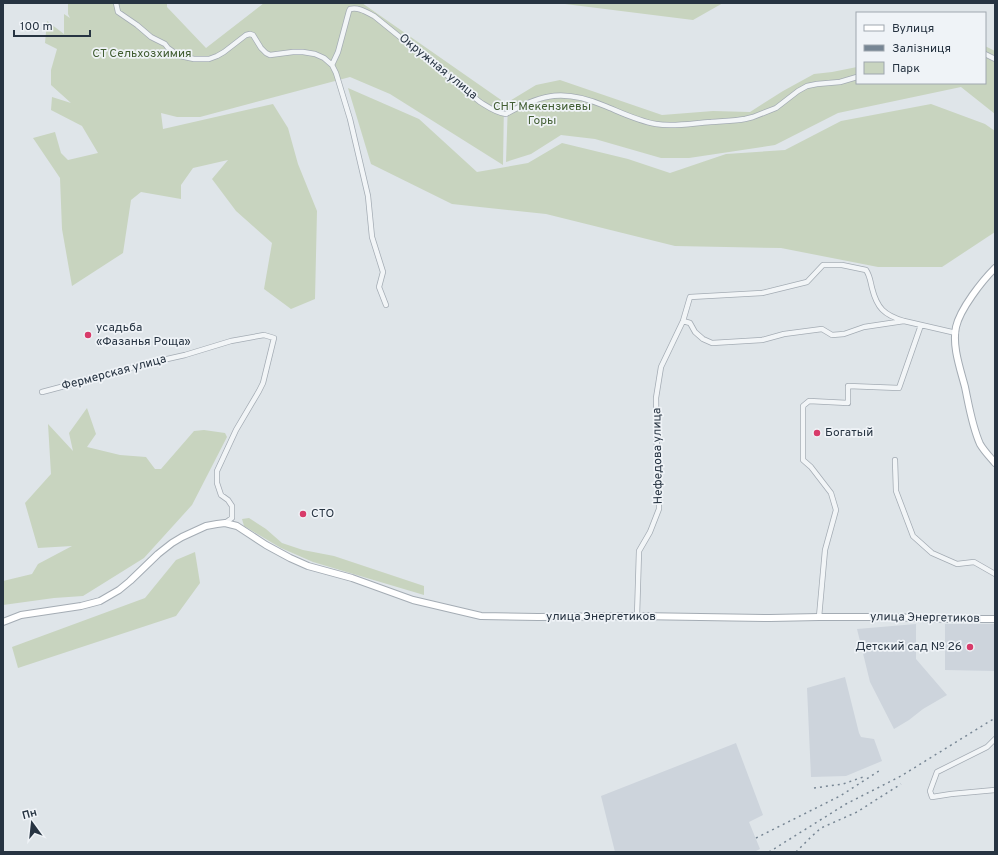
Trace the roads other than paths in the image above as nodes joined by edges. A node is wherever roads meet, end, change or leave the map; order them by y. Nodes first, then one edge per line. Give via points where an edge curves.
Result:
1 (116, 3) edge
2 (986, 54) edge
3 (995, 59) edge
4 (332, 65) junction
5 (856, 77) edge
6 (995, 268) edge
7 (386, 306) dead end
8 (683, 321) junction
9 (904, 321) junction
10 (921, 325) junction
11 (956, 333) junction
12 (42, 392) dead end
13 (895, 460) dead end
14 (995, 463) edge
15 (226, 523) junction
16 (995, 574) edge
17 (637, 616) junction
18 (819, 617) junction
19 (995, 619) edge
20 (3, 622) edge
21 (995, 739) edge
22 (995, 790) edge

1 - 4 street via 118,12 151,38 187,58 201,60 217,56 250,34 270,55 303,52 324,58
2 - 3 street
4 - 5 street, Окружная улица via 349,11 354,8 374,16 480,102 502,114 529,102 552,95 563,95 591,100 633,118 656,124 682,125 745,120 776,108 807,86
4 - 7 street via 350,119 368,196 372,237 382,272 379,287
6 - 11 main road via 962,312 956,325
8 - 9 street via 690,323 695,332 712,343 762,340 822,329 832,334 844,334 864,326
8 - 9 street, Нефедова улица via 690,297 762,293 807,282 823,265 842,265 866,270 879,306 886,314
8 - 17 street, Нефедова улица via 661,367 656,398 659,509 639,551
9 - 10 street
10 - 11 street
10 - 18 street via 899,388 848,386 848,403 809,401 803,406 804,460 831,493 836,510 825,550
11 - 14 main road via 958,358 974,426 981,445
12 - 15 street, Фермерская улица via 231,341 264,335 274,338 263,383 236,430 217,471 221,495 232,506 232,518
13 - 16 street via 896,491 913,536 932,553 957,564 974,562
15 - 17 main road, улица Энергетиков via 237,526 266,546 308,566 352,578 413,600 481,616
15 - 20 main road via 206,526 177,540 119,590 100,601 20,615
17 - 18 main road, улица Энергетиков
18 - 19 main road, улица Энергетиков
21 - 22 street via 987,746 937,772 930,791 932,797

